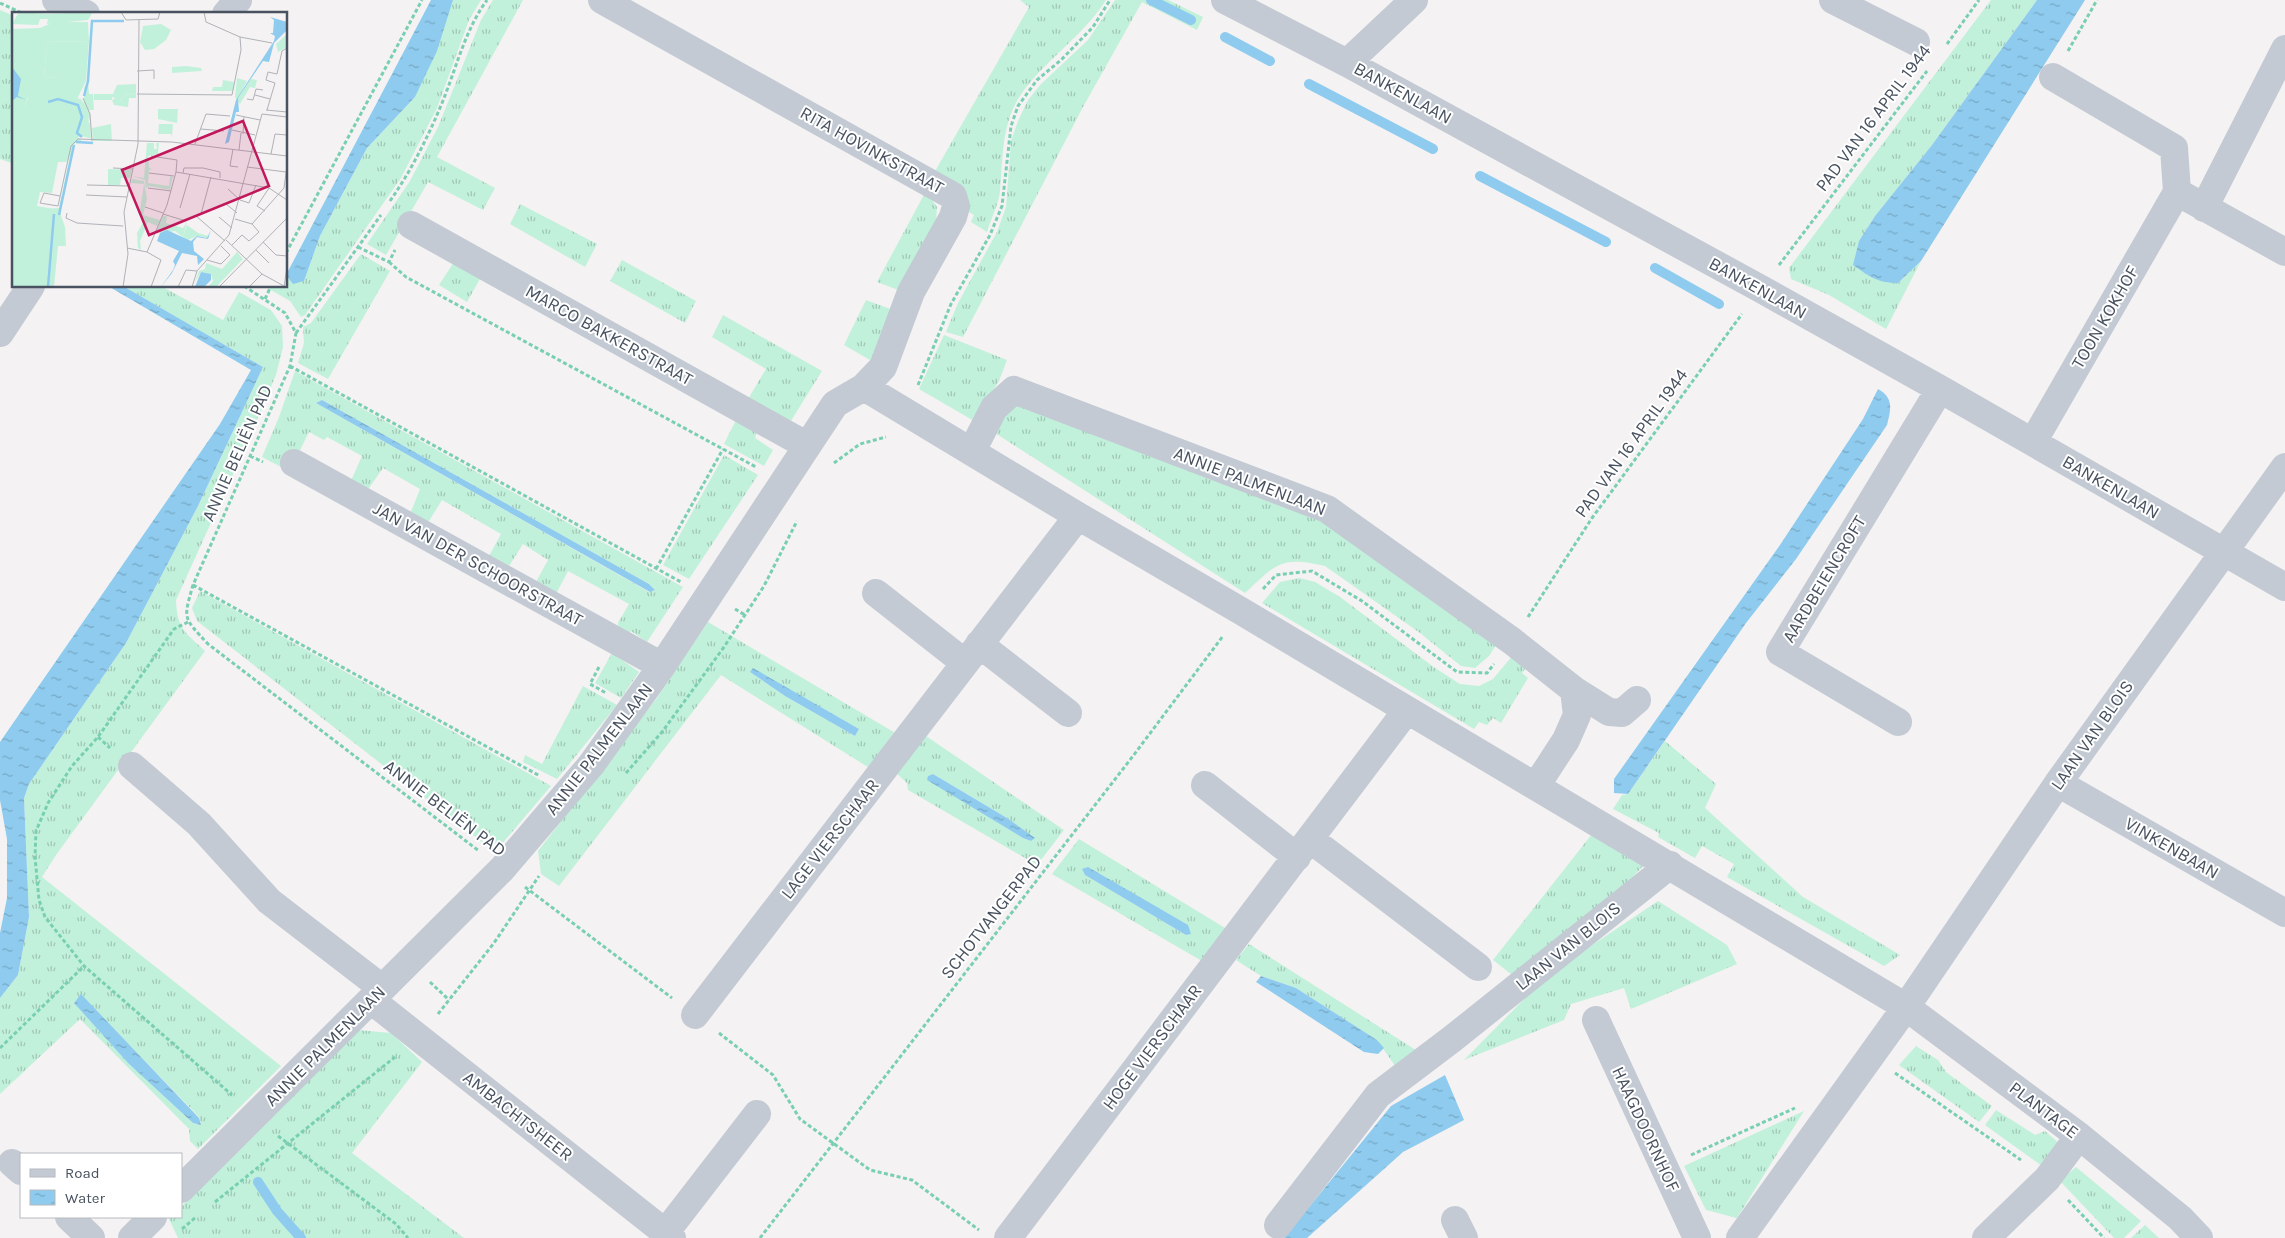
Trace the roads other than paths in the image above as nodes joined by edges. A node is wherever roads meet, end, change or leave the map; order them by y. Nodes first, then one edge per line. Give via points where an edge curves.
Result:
1 (56, 0) edge
2 (238, 0) edge
3 (602, 0) edge
4 (1225, 0) edge
5 (1414, 0) edge
6 (1833, 0) edge
7 (82, 12) edge
8 (228, 12) edge
9 (1916, 42) dead end
10 (2285, 48) edge
11 (1347, 63) junction
12 (2053, 77) road end
13 (2177, 192) junction
14 (2204, 208) junction
15 (411, 225) dead end
16 (2285, 252) edge
17 (29, 288) edge
18 (4, 319) edge
19 (864, 387) junction
20 (1940, 389) junction
21 (2033, 442) junction
22 (806, 445) junction
23 (972, 451) junction
24 (294, 462) dead end
25 (2285, 467) edge
26 (1078, 516) junction
27 (2223, 552) junction
28 (2285, 587) edge
29 (876, 592) dead end
30 (972, 653) junction
31 (662, 666) junction
32 (1574, 690) junction
33 (1637, 700) dead end
34 (1408, 710) junction
35 (1068, 713) dead end
36 (1898, 722) dead end
37 (132, 766) dead end
38 (2058, 783) junction
39 (1205, 785) dead end
40 (1536, 786) junction
41 (1303, 848) junction
42 (1670, 865) junction
43 (2285, 912) edge
44 (1478, 967) dead end
45 (376, 994) junction
46 (1906, 1007) junction
47 (695, 1015) road end
48 (1596, 1020) dead end
49 (757, 1114) dead end
50 (2079, 1136) junction
51 (182, 1188) edge
52 (70, 1218) edge
53 (152, 1218) edge
54 (2180, 1218) junction
55 (1278, 1225) dead end
56 (668, 1235) edge
57 (996, 1236) edge
58 (91, 1238) edge
59 (132, 1238) edge
60 (1697, 1238) edge
61 (1740, 1238) edge
62 (1986, 1238) edge
63 (2199, 1238) edge
64 (2218, 1238) edge

1 - 7 street
2 - 8 street
3 - 19 street, RITA HOVINKSTRAAT via 953,196 956,206 954,217 911,292 883,367
4 - 11 street, BANKENLAAN
5 - 11 street
6 - 9 street
10 - 14 street
11 - 20 street, BANKENLAAN
12 - 13 street via 2174,148
13 - 14 street
13 - 21 street, TOON KOKHOF
14 - 16 street
15 - 22 street, MARCO BAKKERSTRAAT
17 - 18 street
19 - 22 street, ANNIE PALMENLAAN via 835,404
19 - 23 street
20 - 21 street, BANKENLAAN
20 - 36 street, AARDBEIENCROFT via 1780,652
21 - 27 street, BANKENLAAN
22 - 31 street, ANNIE PALMENLAAN
23 - 26 street
23 - 32 street, ANNIE PALMENLAAN via 994,408 1014,390 1327,509
24 - 31 street, JAN VAN DER SCHOORSTRAAT
25 - 27 street, LAAN VAN BLOIS
26 - 30 street, LAGE VIERSCHAAR
26 - 34 street
27 - 28 street, BANKENLAAN
27 - 38 street, LAAN VAN BLOIS
29 - 30 street
30 - 35 street
30 - 47 street, LAGE VIERSCHAAR
31 - 45 street, ANNIE PALMENLAAN via 591,765 502,868
32 - 33 street, ANNIE PALMENLAAN via 1609,712 1622,713
32 - 40 street via 1577,715 1566,740
34 - 40 street
34 - 41 street, HOGE VIERSCHAAR
37 - 45 street, AMBACHTSHEER via 199,824 269,901
38 - 43 street, VINKENBAAN
38 - 46 street, LAAN VAN BLOIS
39 - 41 street
40 - 42 street
41 - 44 street
41 - 57 street, HOGE VIERSCHAAR
42 - 46 street
42 - 55 street, LAAN VAN BLOIS via 1378,1095
45 - 51 street, ANNIE PALMENLAAN
45 - 56 street, AMBACHTSHEER
46 - 50 street, PLANTAGE
46 - 61 street, LAAN VAN BLOIS
48 - 60 street, HAAGDOORNHOF
49 - 56 street, AMBACHTSHEER
50 - 54 street, PLANTAGE
50 - 62 street via 2047,1179
52 - 58 street
53 - 59 street
54 - 63 street, PLANTAGE
54 - 64 street, PLANTAGE

